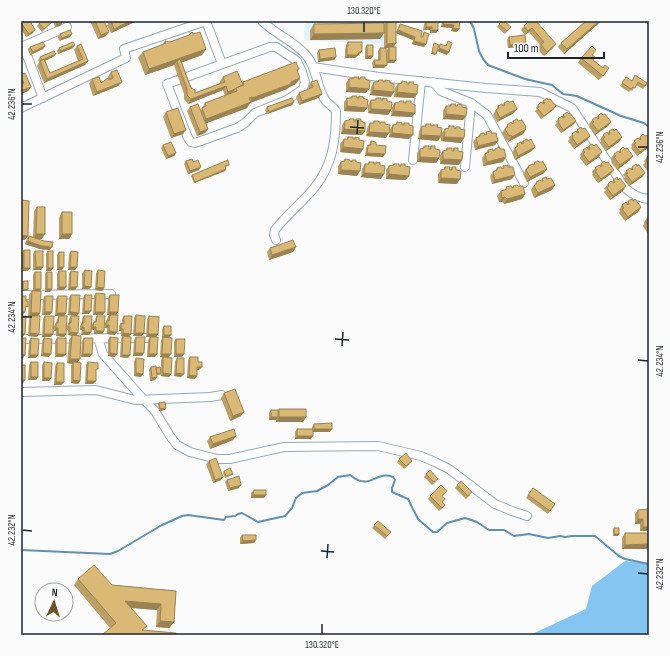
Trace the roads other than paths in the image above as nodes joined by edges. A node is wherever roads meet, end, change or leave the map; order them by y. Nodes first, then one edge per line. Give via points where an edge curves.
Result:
1 (206, 21) edge
2 (262, 21) edge
3 (67, 27) dead end
4 (22, 47) edge
5 (222, 64) junction
6 (313, 67) junction
7 (421, 81) junction
8 (433, 82) junction
9 (43, 98) junction
10 (471, 103) junction
11 (21, 108) edge
12 (413, 160) dead end
13 (465, 167) dead end
14 (524, 183) dead end
15 (649, 199) edge
16 (276, 240) dead end
17 (111, 294) edge
18 (21, 295) edge
19 (98, 338) junction
20 (148, 338) edge
21 (21, 339) edge
22 (21, 392) edge
23 (222, 394) dead end
24 (143, 399) junction
25 (527, 516) dead end

1 - 5 street
1 - 9 street via 124,49 126,58
2 - 6 street via 307,55
3 - 4 street
4 - 9 street
5 - 5 street via 276,47 296,61 305,82 302,89 287,100 255,113 237,128 191,142 167,84
6 - 7 street via 351,74
6 - 16 street via 325,100 336,111 330,163 315,187 275,230
7 - 8 street
7 - 12 street
8 - 10 street via 441,91
8 - 15 street via 540,92 566,104 572,108 625,188 633,195
9 - 11 street
10 - 13 street
10 - 14 street via 487,115
17 - 18 street
19 - 20 street
19 - 21 street
19 - 24 street via 103,354
22 - 24 street via 96,390 135,400
23 - 24 street via 210,397
24 - 25 street via 155,411 178,445 200,456 230,459 284,447 378,446 421,456 442,465 495,504

